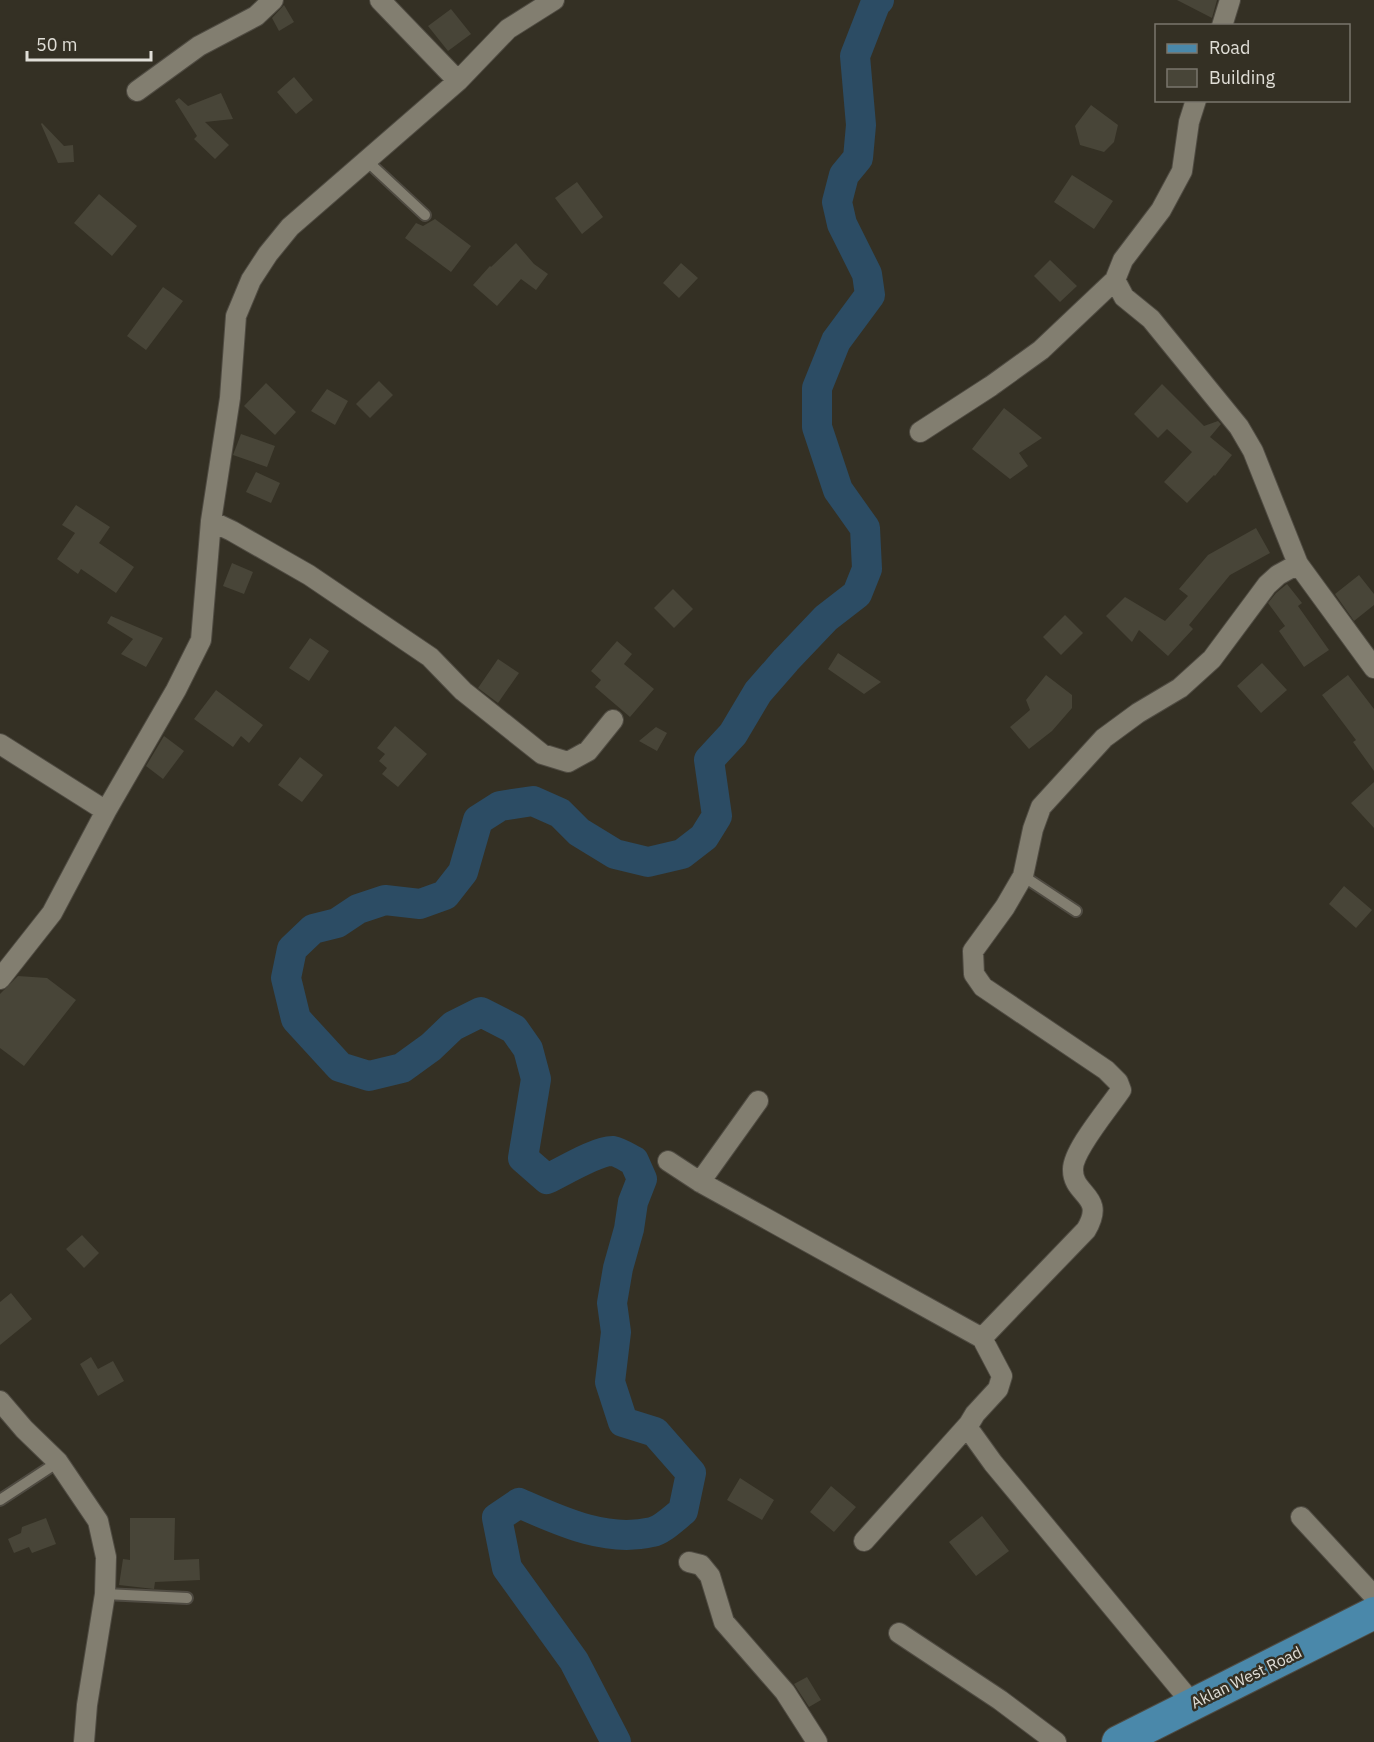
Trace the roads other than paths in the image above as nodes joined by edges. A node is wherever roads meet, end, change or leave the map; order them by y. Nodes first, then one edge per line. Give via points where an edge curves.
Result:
1 (273, 0) edge
2 (380, 0) edge
3 (554, 0) edge
4 (1230, 0) edge
5 (1223, 24) edge
6 (458, 81) junction
7 (137, 91) dead end
8 (1195, 102) edge
9 (367, 161) junction
10 (425, 214) dead end
11 (1114, 280) junction
12 (920, 432) dead end
13 (211, 521) junction
14 (1299, 564) junction
15 (1374, 668) edge
16 (613, 720) dead end
17 (0, 744) edge
18 (106, 811) junction
19 (1023, 876) junction
20 (1077, 911) dead end
21 (0, 979) edge
22 (758, 1101) dead end
23 (668, 1161) dead end
24 (700, 1182) junction
25 (982, 1338) junction
26 (0, 1401) edge
27 (969, 1424) junction
28 (58, 1462) junction
29 (0, 1500) edge
30 (1301, 1517) dead end
31 (864, 1541) dead end
32 (689, 1562) dead end
33 (105, 1594) junction
34 (1374, 1596) edge
35 (187, 1598) dead end
36 (1374, 1613) edge
37 (898, 1633) dead end
38 (1192, 1703) junction
39 (1127, 1740) edge
40 (84, 1742) edge
41 (817, 1742) edge
42 (1056, 1742) edge

1 - 7 street via 256,16 199,46
2 - 6 street
3 - 6 street via 508,29
4 - 5 street
6 - 9 street
8 - 11 street via 1182,171
9 - 10 lane
9 - 13 street via 290,227 251,280 236,316 230,399
11 - 12 street via 1041,350
11 - 14 street via 1124,297 1151,319 1239,427 1253,451
13 - 16 street via 309,575 430,657 463,691 542,754 568,762 588,751
13 - 18 street via 201,640
14 - 15 street
14 - 19 street via 1267,585 1212,659 1180,688 1104,738 1059,785 1041,807
17 - 18 street
18 - 21 street via 51,913
19 - 20 lane
19 - 25 street via 973,951 974,974 983,987 1106,1070 1119,1082 1120,1090 1072,1166 1073,1177 1092,1204 1093,1220
22 - 24 street
23 - 24 street
24 - 25 street
25 - 27 street via 1002,1376 998,1389
26 - 28 street
27 - 31 street
27 - 38 street via 993,1463
28 - 29 lane
28 - 33 street via 98,1521 106,1557
30 - 34 street
32 - 41 street via 701,1565 710,1576 724,1622 785,1692
33 - 35 lane
33 - 40 street
36 - 38 main road, Aklan West Road
37 - 42 street
38 - 39 main road, Aklan West Road

